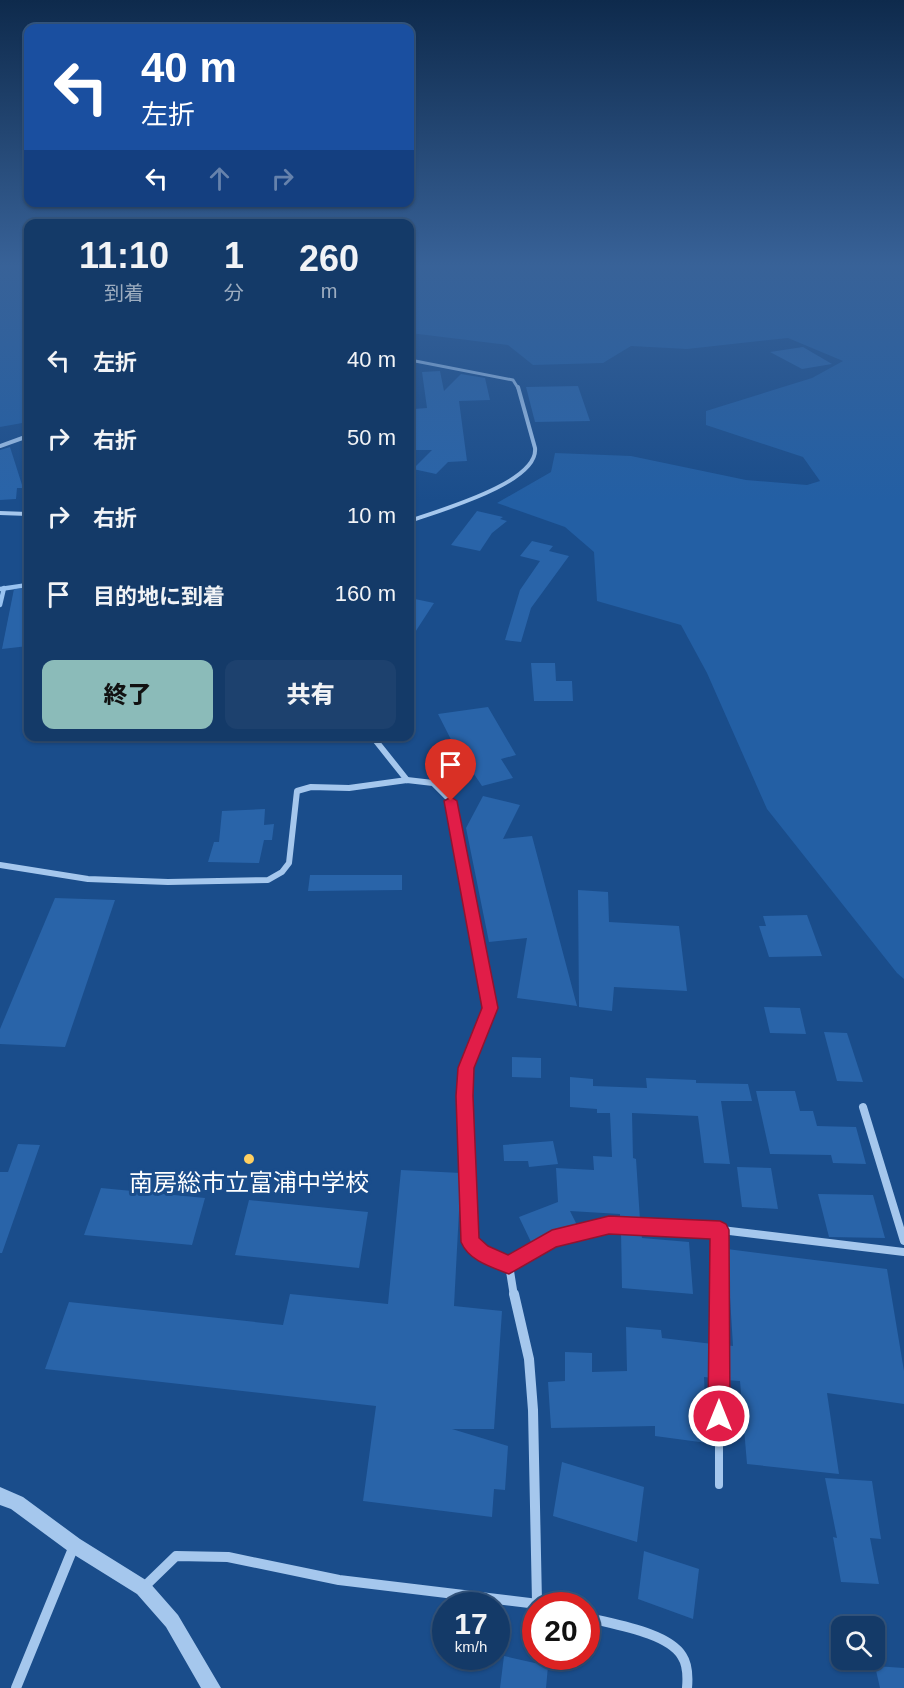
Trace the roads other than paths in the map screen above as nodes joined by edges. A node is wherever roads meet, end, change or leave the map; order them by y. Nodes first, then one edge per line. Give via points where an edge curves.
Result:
1 (414, 361) edge
2 (24, 437) edge
3 (0, 446) edge
4 (0, 513) edge
5 (24, 514) edge
6 (414, 519) edge
7 (376, 741) edge
8 (407, 780) junction
9 (0, 865) edge
10 (863, 1107) dead end
11 (720, 1230) junction
12 (904, 1241) edge
13 (904, 1252) edge
14 (509, 1265) junction
15 (719, 1485) dead end
16 (0, 1496) edge
17 (74, 1545) junction
18 (143, 1588) junction
19 (541, 1592) edge
20 (522, 1602) edge
21 (600, 1621) edge
22 (16, 1688) edge
23 (212, 1688) edge
24 (687, 1688) edge

1 - 6 street via 517,383 536,455 531,468 509,483
2 - 3 street
4 - 5 street
7 - 8 street
8 - 9 street via 297,791 289,863 268,880 88,879
8 - 14 street via 433,783 451,801 490,1008 466,1068 470,1242 481,1253
10 - 12 street
11 - 13 street
11 - 14 street via 609,1225 552,1239
11 - 15 lane
14 - 19 street via 529,1359
16 - 17 street via 17,1503
17 - 18 street
17 - 22 street
18 - 20 street via 176,1556 228,1557 339,1580
18 - 23 street via 172,1621
21 - 24 street via 652,1636 676,1648 688,1667

